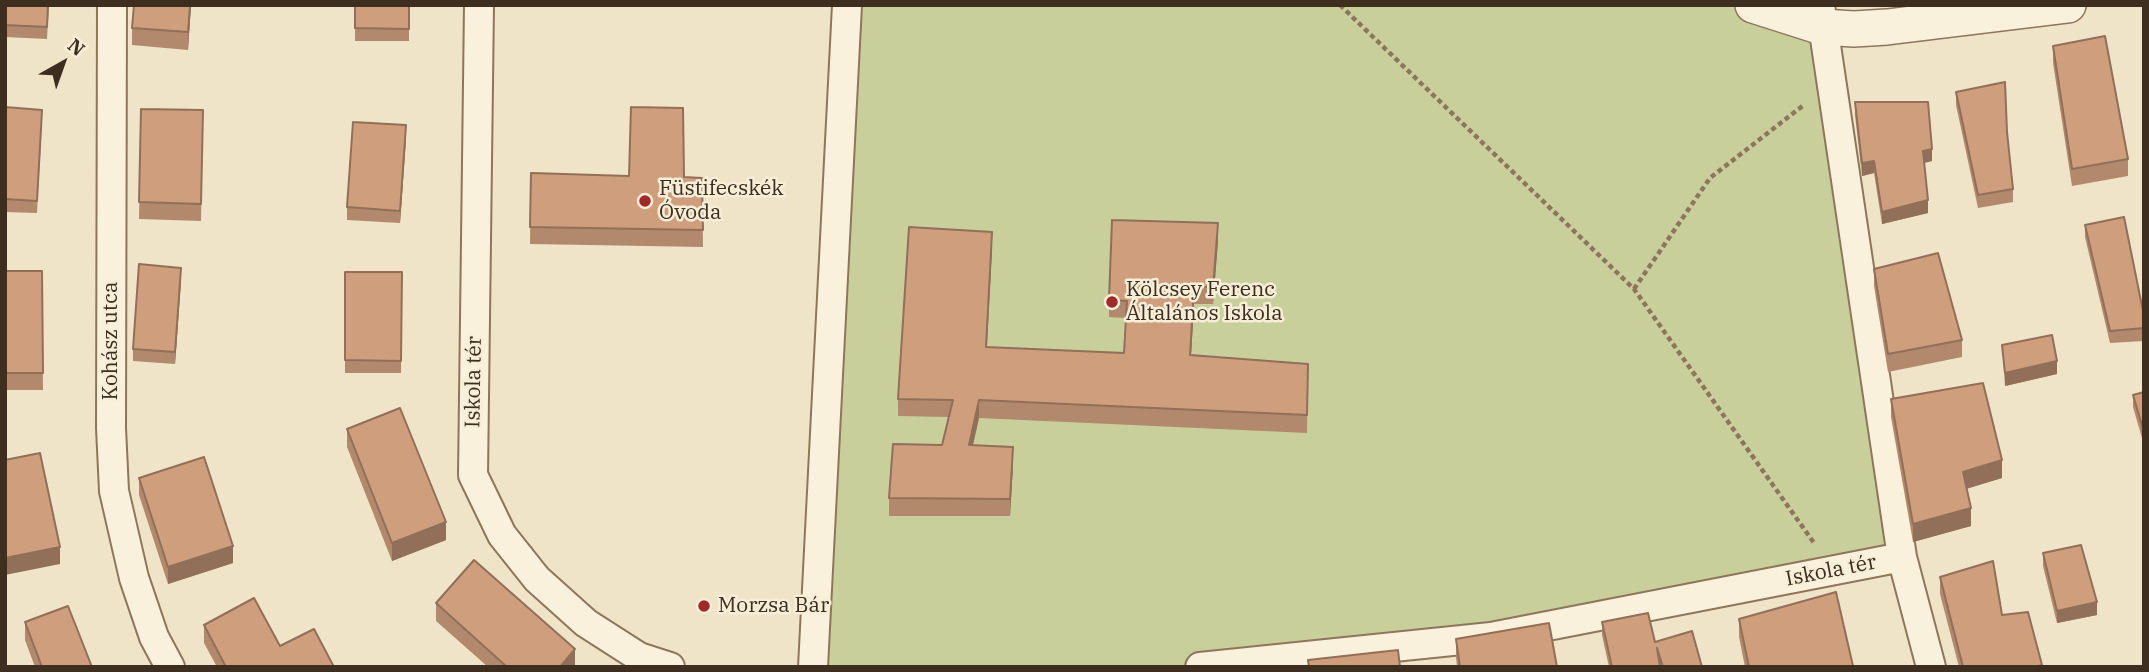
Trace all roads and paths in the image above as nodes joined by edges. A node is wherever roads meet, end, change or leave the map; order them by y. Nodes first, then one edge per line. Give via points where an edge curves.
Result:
1 (112, 5) edge
2 (479, 5) edge
3 (847, 5) edge
4 (1340, 5) edge
5 (1753, 5) edge
6 (2068, 5) edge
7 (1821, 16) edge
8 (1831, 84) junction
9 (1633, 289) junction
10 (1902, 557) junction
11 (1834, 571) junction
12 (170, 667) edge
13 (670, 667) edge
14 (813, 667) edge
15 (1200, 667) edge
16 (1931, 667) edge

1 - 12 street, Kohász utca via 114,491 134,578 154,637
2 - 13 street, Iskola tér via 473,475 502,535 537,579 586,623 639,657
3 - 14 street
4 - 9 path
5 - 7 street
6 - 7 street via 1887,27
7 - 8 street, Iskola tér
8 - 9 path via 1710,178
8 - 10 street, Iskola tér
9 - 11 path
10 - 11 street, Iskola tér
10 - 16 street
11 - 15 street, Iskola tér via 1491,637

